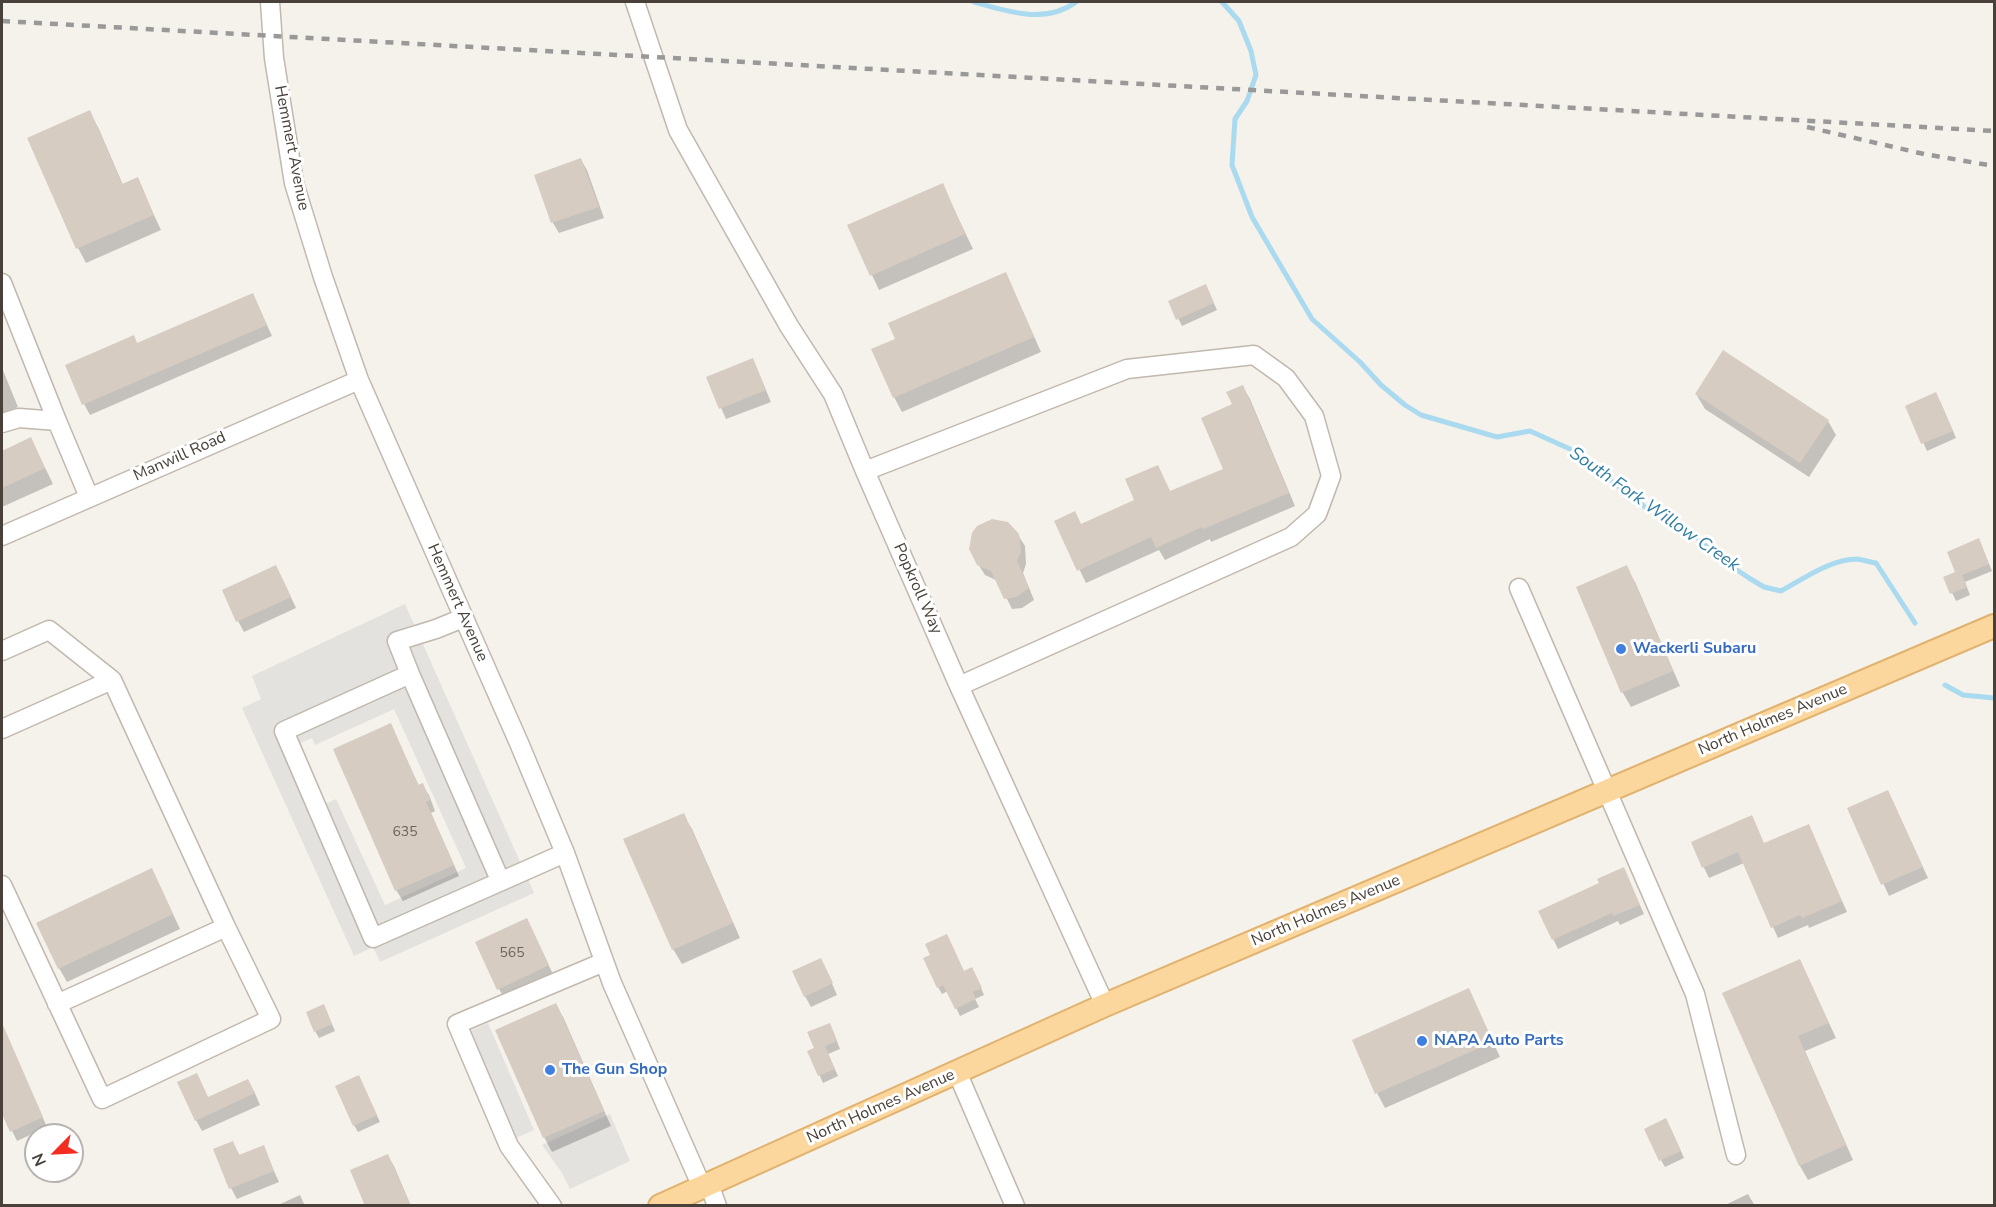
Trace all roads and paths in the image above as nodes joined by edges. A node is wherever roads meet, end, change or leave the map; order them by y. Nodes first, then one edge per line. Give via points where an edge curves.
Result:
1 (270, 2) edge
2 (635, 2) edge
3 (2, 283) edge
4 (359, 380) junction
5 (57, 421) junction
6 (2, 423) edge
7 (865, 471) junction
8 (89, 497) junction
9 (2, 536) edge
10 (1519, 588) dead end
11 (463, 618) junction
12 (1995, 626) edge
13 (2, 651) edge
14 (410, 674) junction
15 (112, 680) junction
16 (959, 686) junction
17 (2, 729) edge
18 (1606, 791) junction
19 (565, 853) junction
20 (500, 880) junction
21 (2, 885) edge
22 (226, 927) junction
23 (604, 962) junction
24 (57, 1004) junction
25 (1105, 1005) junction
26 (957, 1072) junction
27 (1736, 1155) dead end
28 (705, 1186) junction
29 (552, 1206) edge
30 (660, 1206) edge
31 (717, 1206) edge
32 (1015, 1206) edge

1 - 4 street, Hemmert Avenue via 274,58 294,183
2 - 7 street, Popkroll Way via 678,130 789,326 833,394
3 - 5 street
4 - 8 street, Manwill Road
4 - 11 street, Hemmert Avenue
5 - 6 street via 19,418
5 - 8 street
7 - 16 street, Popkroll Way
7 - 16 street via 1127,369 1254,355 1286,378 1314,416 1331,476 1317,514 1291,537
8 - 9 street, Manwill Road
10 - 18 street
11 - 14 street via 397,641
11 - 19 street, Hemmert Avenue
12 - 18 main road, North Holmes Avenue
13 - 15 street via 49,630
14 - 20 street
14 - 20 street via 284,731 373,938
15 - 17 street
15 - 22 street
16 - 25 street, Popkroll Way
18 - 25 main road, North Holmes Avenue
18 - 27 street via 1695,994
19 - 20 street
19 - 23 street, Hemmert Avenue
21 - 24 street
22 - 24 street
22 - 24 street via 271,1019 102,1099
23 - 28 street, Hemmert Avenue
23 - 29 street via 457,1024 509,1146
25 - 26 main road, North Holmes Avenue
26 - 28 main road, North Holmes Avenue
26 - 32 street
28 - 30 main road, North Holmes Avenue
28 - 31 street, Hemmert Avenue

